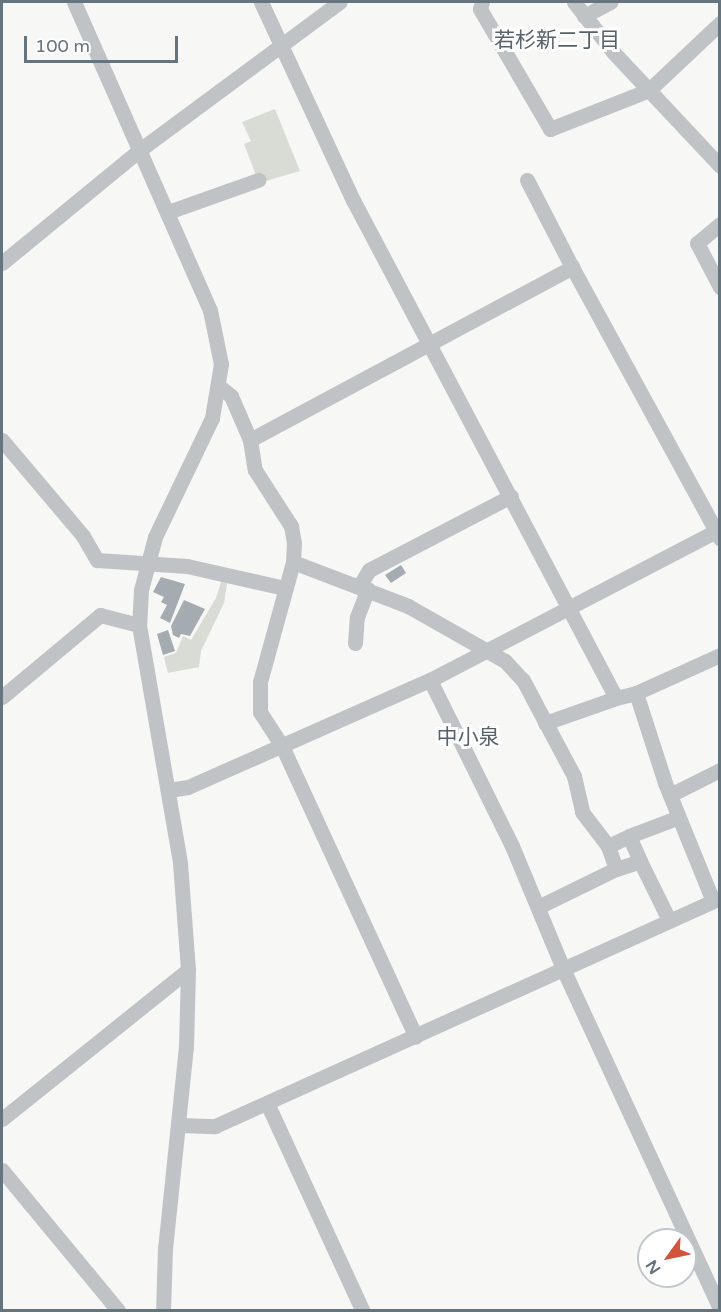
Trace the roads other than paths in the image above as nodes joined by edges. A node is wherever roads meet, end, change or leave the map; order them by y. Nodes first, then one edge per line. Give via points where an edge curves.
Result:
1 (74, 2) edge
2 (261, 2) edge
3 (340, 2) edge
4 (482, 2) edge
5 (574, 2) edge
6 (610, 2) edge
7 (584, 16) junction
8 (718, 29) edge
9 (284, 43) junction
10 (649, 90) junction
11 (141, 149) junction
12 (720, 166) edge
13 (258, 180) dead end
14 (527, 180) dead end
15 (168, 212) junction
16 (720, 224) edge
17 (2, 263) edge
18 (572, 267) junction
19 (720, 287) edge
20 (429, 342) junction
21 (220, 387) junction
22 (250, 440) junction
23 (2, 441) edge
24 (511, 496) junction
25 (718, 533) edge
26 (293, 562) junction
27 (147, 565) junction
28 (364, 587) junction
29 (285, 588) junction
30 (570, 607) junction
31 (139, 625) junction
32 (355, 643) dead end
33 (486, 650) junction
34 (720, 654) edge
35 (430, 680) junction
36 (636, 693) junction
37 (2, 697) edge
38 (616, 698) junction
39 (545, 723) junction
40 (282, 746) junction
41 (720, 770) edge
42 (169, 790) junction
43 (670, 795) junction
44 (679, 817) junction
45 (629, 836) junction
46 (608, 846) junction
47 (640, 861) junction
48 (616, 869) junction
49 (716, 899) edge
50 (538, 907) junction
51 (669, 920) junction
52 (188, 970) junction
53 (564, 971) junction
54 (416, 1037) junction
55 (267, 1103) junction
56 (2, 1119) edge
57 (180, 1125) junction
58 (2, 1170) edge
59 (720, 1309) edge
60 (118, 1311) edge
61 (164, 1311) edge
62 (362, 1311) edge

1 - 11 street
2 - 9 street
3 - 9 street
4 - 10 street via 480,9 550,129
5 - 7 street
6 - 7 street
7 - 10 street
8 - 10 street
9 - 11 street
9 - 20 street via 353,200
10 - 12 street
11 - 15 street
11 - 17 street
13 - 15 street
14 - 18 street
15 - 21 street via 210,310
16 - 19 street via 697,243
18 - 20 street
18 - 25 street
20 - 22 street
20 - 24 street
21 - 22 street via 231,396
21 - 27 street via 212,418 155,537
22 - 26 street via 255,470 291,526
23 - 27 street via 83,536 97,560
24 - 28 street via 369,570
24 - 30 street
25 - 30 street
26 - 28 street
26 - 29 street
27 - 29 street via 187,566
27 - 31 street
28 - 32 street
28 - 33 street via 408,606
29 - 40 street via 260,682 260,712
30 - 33 street
30 - 38 street
31 - 37 street via 100,615
31 - 42 street
33 - 35 street
33 - 39 street via 505,661 523,680
34 - 36 street
35 - 40 street
35 - 50 street
36 - 38 street
36 - 43 street
38 - 39 street
39 - 46 street via 574,776 582,812
40 - 42 street via 188,787
40 - 54 street
41 - 43 street
42 - 52 street via 180,863
43 - 44 street
44 - 45 street
44 - 49 street
45 - 46 street
45 - 47 street
46 - 48 street
47 - 48 street
47 - 51 street
48 - 50 street
49 - 51 street
50 - 53 street
51 - 53 street
52 - 56 street
52 - 57 street
53 - 54 street
53 - 59 street
54 - 55 street
55 - 57 street via 214,1126
55 - 62 street
57 - 61 street via 165,1248
58 - 60 street

